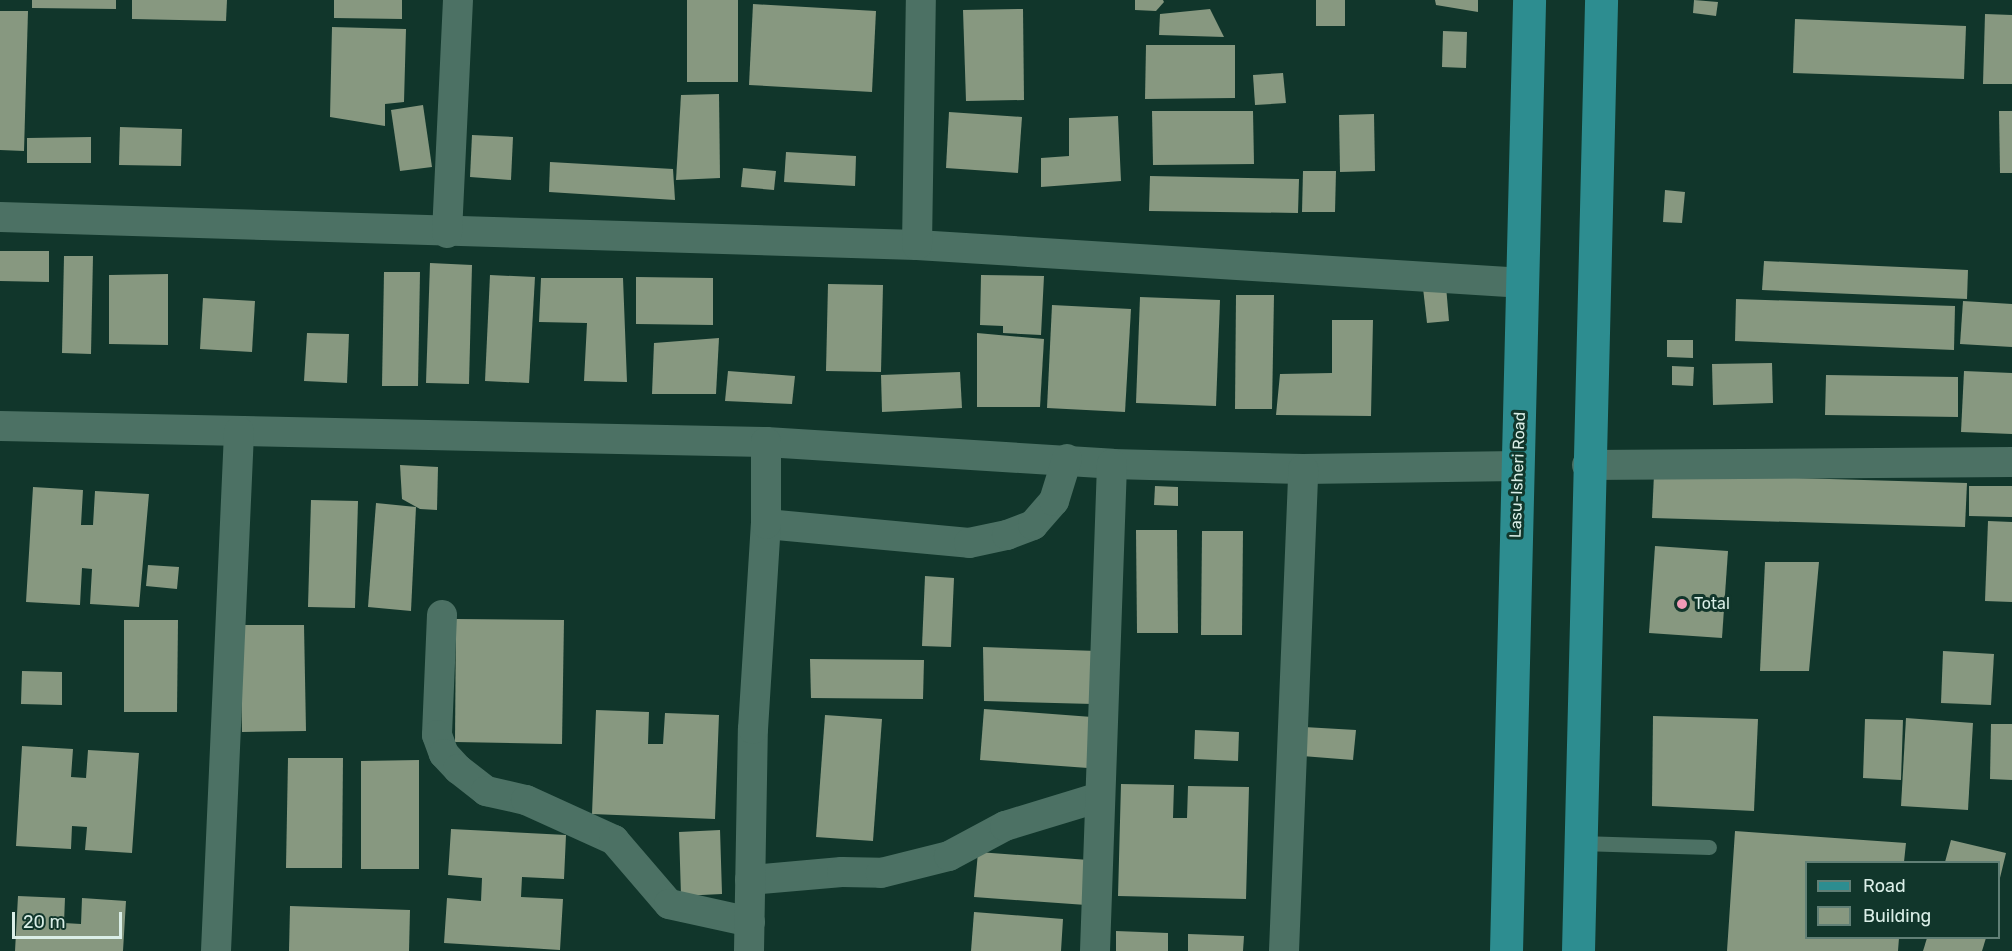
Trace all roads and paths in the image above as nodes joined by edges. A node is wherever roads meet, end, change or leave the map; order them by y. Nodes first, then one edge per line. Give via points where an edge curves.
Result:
1 (458, 0) edge
2 (921, 0) edge
3 (1529, 0) edge
4 (1601, 0) edge
5 (0, 217) edge
6 (447, 233) junction
7 (917, 245) junction
8 (1524, 283) junction
9 (0, 426) edge
10 (239, 432) junction
11 (766, 442) junction
12 (1067, 459) junction
13 (2012, 462) edge
14 (1112, 464) junction
15 (1587, 465) junction
16 (1518, 466) junction
17 (1303, 470) junction
18 (766, 524) junction
19 (442, 615) dead end
20 (1100, 797) junction
21 (1580, 843) junction
22 (1709, 847) dead end
23 (750, 880) junction
24 (750, 937) edge
25 (216, 951) edge
26 (1095, 951) edge
27 (1284, 951) edge
28 (1506, 951) edge
29 (1578, 951) edge

1 - 6 street
2 - 7 street
3 - 8 main road, Lasu-Isheri Road
4 - 15 main road
5 - 6 street
6 - 7 street
7 - 8 street
8 - 16 main road, Lasu-Isheri Road
9 - 10 street
10 - 11 street
10 - 25 street
11 - 12 street
11 - 18 street
12 - 14 street
12 - 18 street via 1054,501 1033,525 1007,535 969,543
13 - 15 street
14 - 17 street
14 - 20 street
15 - 21 main road
16 - 17 street
16 - 28 main road, Lasu-Isheri Road
17 - 27 street
18 - 23 street via 753,729
19 - 24 street via 437,735 444,754 458,769 486,791 535,803 614,840 669,904
20 - 23 street via 1005,826 949,856 881,873 842,872
20 - 26 street
21 - 22 lane
21 - 29 main road
23 - 24 street

